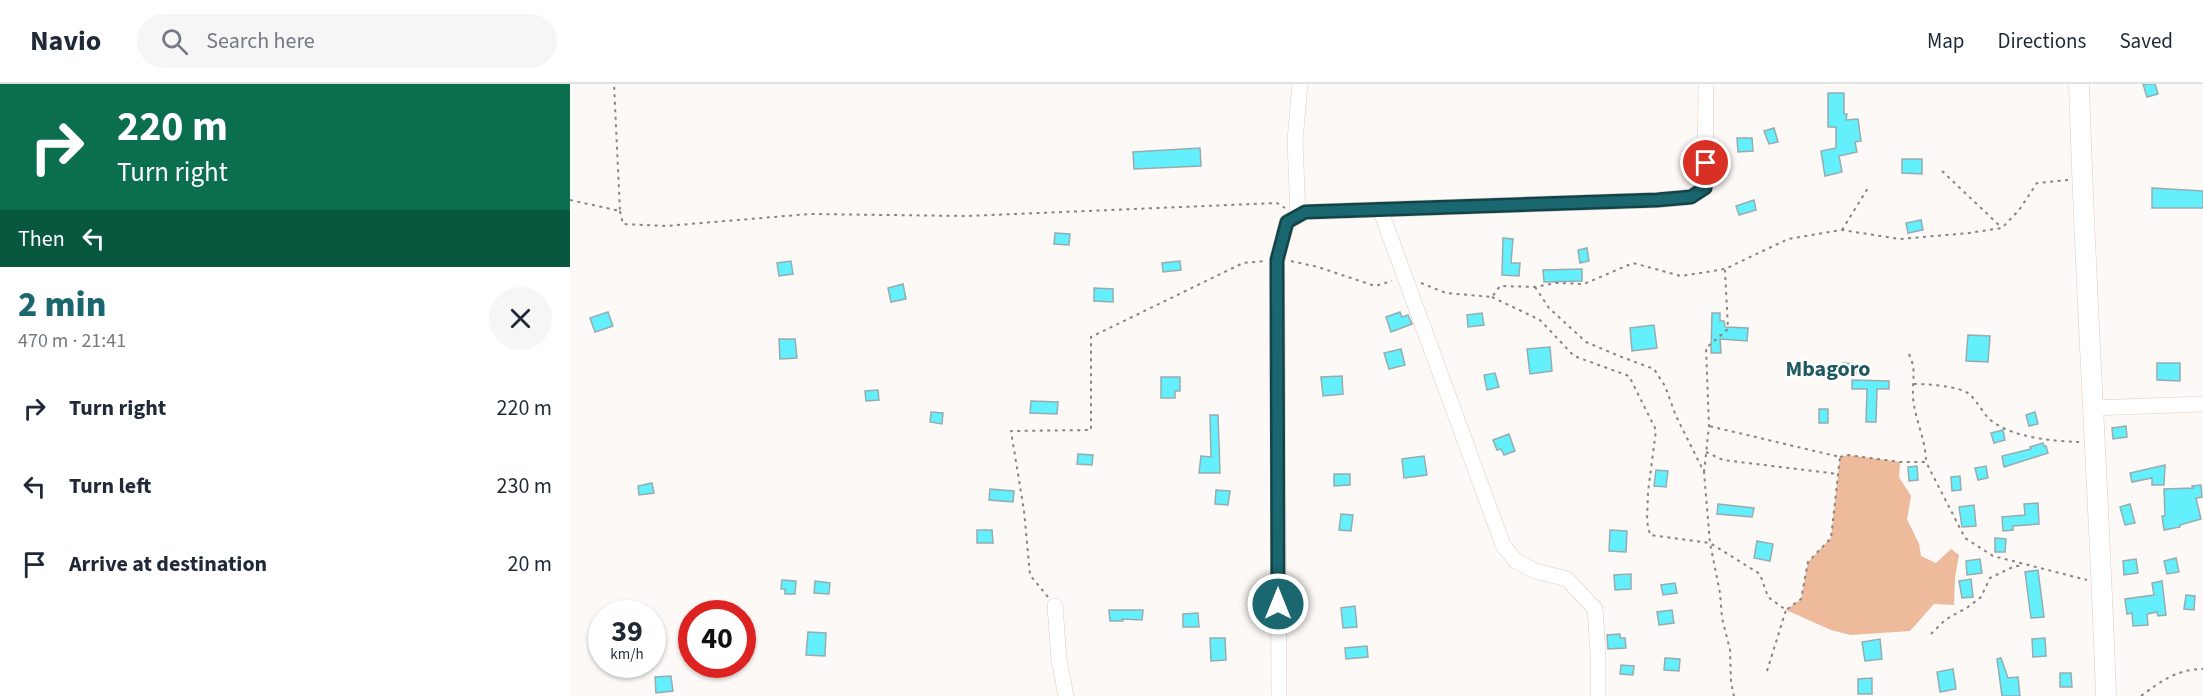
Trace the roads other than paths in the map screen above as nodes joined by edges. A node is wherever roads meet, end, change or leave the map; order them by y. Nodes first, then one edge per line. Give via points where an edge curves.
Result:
1 (1300, 84) edge
2 (1706, 84) edge
3 (2079, 84) edge
4 (1380, 209) junction
5 (1298, 216) junction
6 (2203, 404) edge
7 (2092, 408) junction
8 (1055, 606) road end
9 (1066, 696) edge
10 (1278, 696) edge
11 (1598, 696) edge
12 (2106, 696) edge

1 - 5 street via 1295,141
2 - 4 street via 1705,188 1691,197
3 - 7 main road
4 - 5 street via 1305,212
4 - 11 street via 1503,545 1516,561 1535,571 1567,579 1595,609
5 - 10 street via 1287,222 1277,260
6 - 7 street
7 - 12 main road
8 - 9 street

